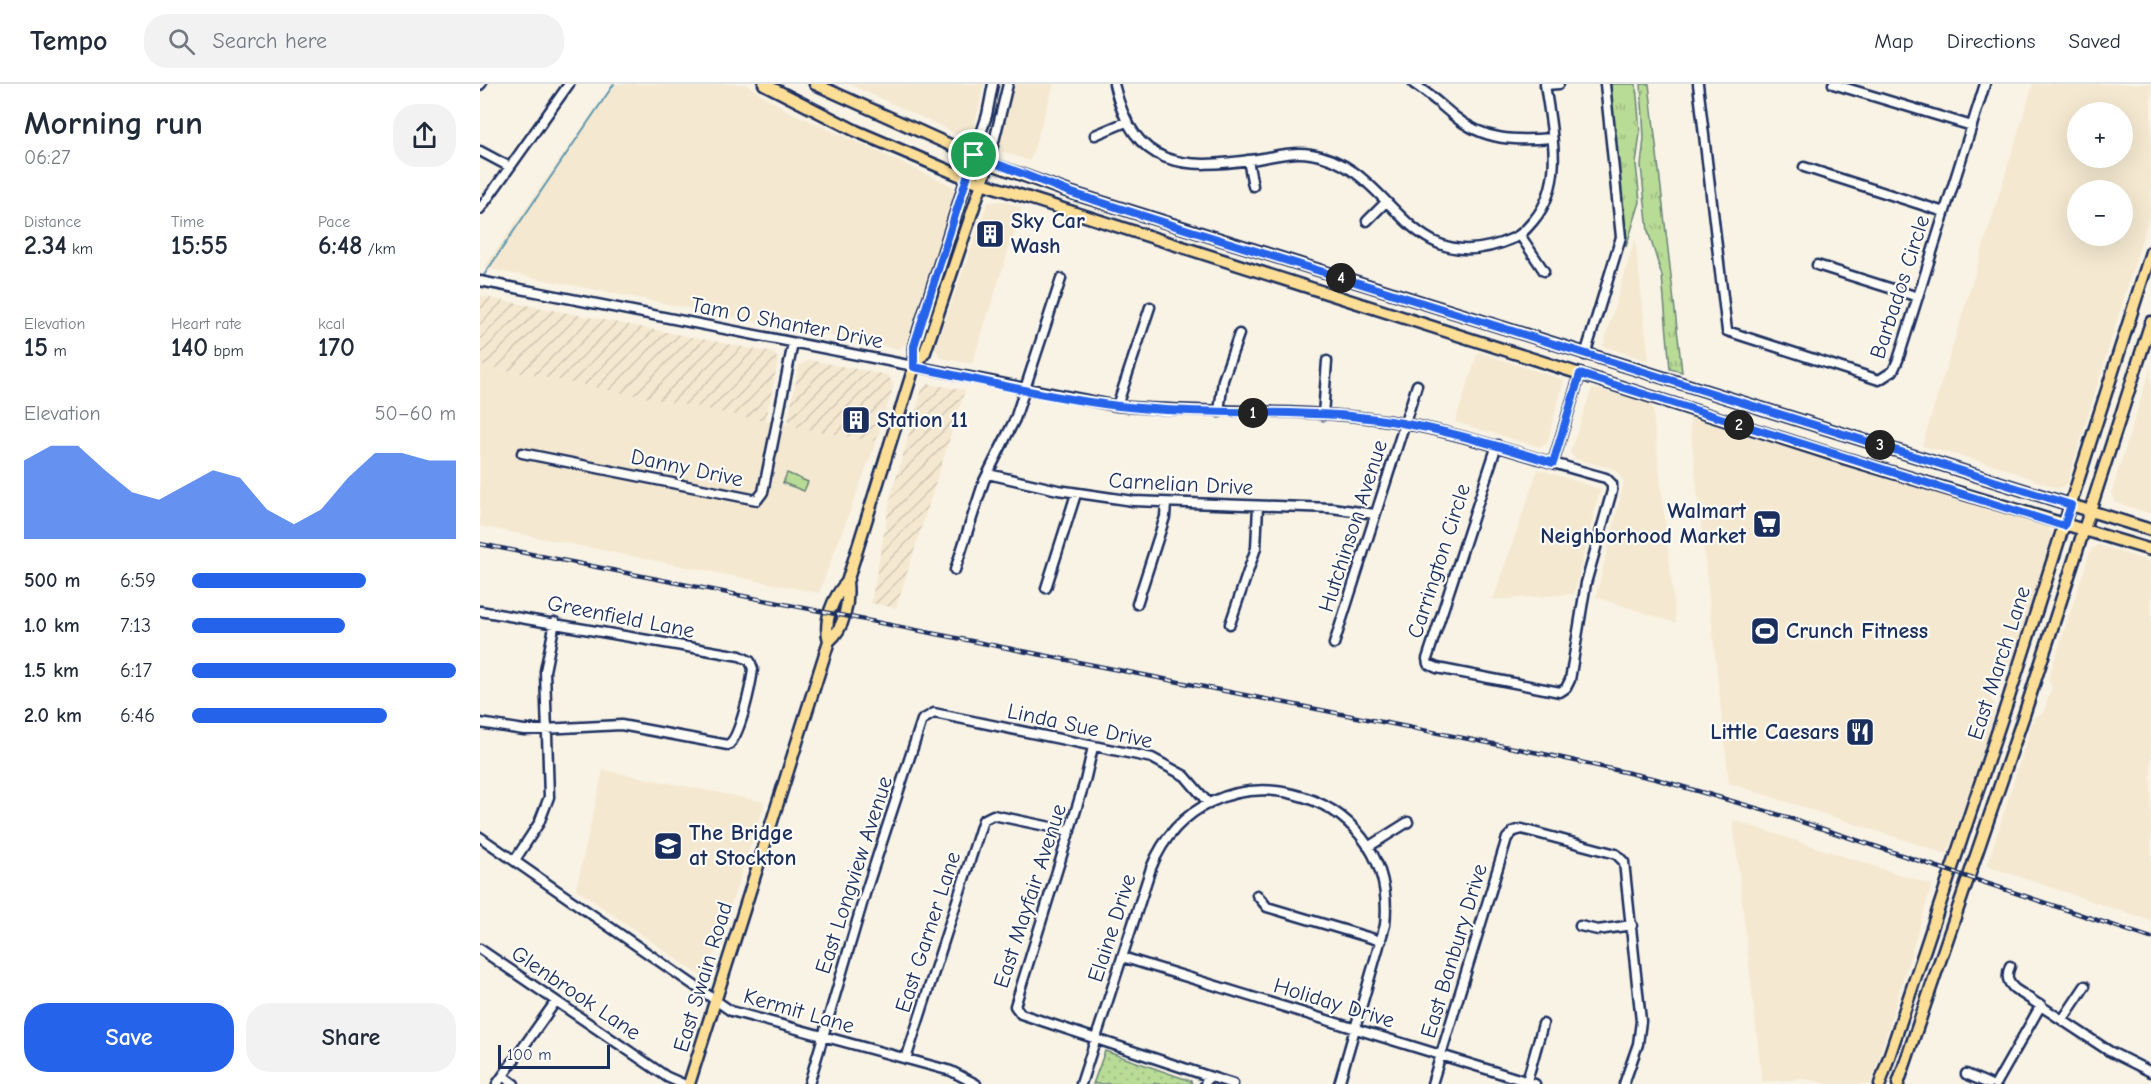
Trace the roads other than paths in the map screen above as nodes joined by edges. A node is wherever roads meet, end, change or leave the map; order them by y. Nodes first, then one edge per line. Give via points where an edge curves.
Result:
1 (569, 84) edge
2 (764, 84) edge
3 (814, 84) edge
4 (993, 84) edge
5 (1008, 84) edge
6 (1114, 84) edge
7 (1414, 84) edge
8 (1559, 84) edge
9 (1605, 84) edge
10 (1698, 84) edge
11 (1833, 84) edge
12 (1985, 84) edge
13 (1545, 85) edge
14 (1126, 122) junction
15 (1972, 126) junction
16 (1095, 135) dead end
17 (1552, 138) junction
18 (480, 151) edge
19 (974, 155) junction
20 (1248, 160) junction
21 (989, 162) junction
22 (510, 167) junction
23 (1804, 167) dead end
24 (966, 178) junction
25 (983, 184) junction
26 (1253, 186) dead end
27 (1386, 202) junction
28 (480, 208) edge
29 (1944, 212) junction
30 (1367, 221) dead end
31 (1520, 235) junction
32 (2151, 252) edge
33 (1817, 265) dead end
34 (1544, 271) dead end
35 (1061, 279) dead end
36 (480, 281) edge
37 (1918, 297) junction
38 (1150, 307) dead end
39 (2151, 322) edge
40 (1239, 334) dead end
41 (793, 343) junction
42 (1585, 355) junction
43 (1327, 362) dead end
44 (914, 367) junction
45 (1580, 374) junction
46 (1417, 385) dead end
47 (1024, 389) junction
48 (1117, 406) junction
49 (1219, 412) junction
50 (1323, 415) junction
51 (1406, 424) junction
52 (1497, 445) junction
53 (522, 453) dead end
54 (1553, 463) junction
55 (988, 474) junction
56 (1613, 488) joint
57 (1076, 494) junction
58 (1166, 503) junction
59 (2071, 505) junction
60 (1258, 506) junction
61 (2090, 511) junction
62 (1374, 514) junction
63 (2064, 526) junction
64 (2151, 530) edge
65 (2084, 531) junction
66 (2151, 550) edge
67 (955, 570) dead end
68 (1046, 588) dead end
69 (1137, 604) dead end
70 (480, 610) edge
71 (555, 622) junction
72 (1230, 624) dead end
73 (1334, 644) dead end
74 (927, 715) joint
75 (480, 723) edge
76 (548, 729) junction
77 (1093, 747) junction
78 (1209, 804) junction
79 (1408, 822) dead end
80 (1070, 831) junction
81 (480, 837) edge
82 (1368, 847) junction
83 (515, 860) junction
84 (1257, 895) dead end
85 (1632, 925) junction
86 (1580, 926) dead end
87 (1381, 941) junction
88 (480, 949) edge
89 (1122, 957) junction
90 (2010, 966) dead end
91 (2085, 986) dead end
92 (716, 999) junction
93 (556, 1001) junction
94 (2041, 1005) junction
95 (2063, 1019) junction
96 (1543, 1023) dead end
97 (1355, 1029) junction
98 (822, 1037) junction
99 (1096, 1038) junction
100 (1441, 1055) junction
101 (906, 1059) junction
102 (2151, 1072) edge
103 (1966, 1074) dead end
104 (503, 1076) junction
105 (1207, 1080) edge
106 (1531, 1083) edge
107 (497, 1084) edge
108 (514, 1084) edge
109 (682, 1084) edge
110 (689, 1084) edge
111 (809, 1084) edge
112 (976, 1084) edge
113 (1081, 1084) edge
114 (1233, 1084) edge
115 (1339, 1084) edge
116 (1432, 1084) edge
117 (1624, 1084) edge
118 (1880, 1084) edge
119 (1898, 1084) edge
120 (1989, 1084) edge
121 (1996, 1084) edge

1 - 22 street
2 - 24 main road via 856,131
3 - 19 main road
4 - 19 street, East Swain Road
5 - 21 street, East Swain Road
6 - 14 street
7 - 17 street via 1482,134 1510,140
8 - 13 street
9 - 42 street via 1621,237
10 - 37 street, Barbados Circle via 1727,331 1879,380 1893,371
11 - 15 street
12 - 15 street, Barbados Circle
13 - 17 street
14 - 16 street
14 - 20 street via 1149,147 1174,161 1198,165
15 - 29 street, Barbados Circle
17 - 31 street via 1550,192
18 - 22 street
19 - 21 main road
19 - 24 main road, East Swain Road
20 - 26 street
20 - 27 street via 1294,153 1323,156 1351,170
21 - 25 main road, East Swain Road
21 - 42 main road via 1072,193
22 - 28 street
23 - 29 street
24 - 25 main road
24 - 44 main road, East Swain Road via 914,346
25 - 44 main road, East Swain Road via 925,352
25 - 45 main road
27 - 30 street
27 - 31 street via 1415,230 1450,247 1484,248
29 - 37 street, Barbados Circle
31 - 34 street
32 - 59 main road, East March Lane
33 - 37 street
35 - 47 street
36 - 41 street, Tam O Shanter Drive
38 - 48 street
39 - 61 main road, East March Lane
40 - 49 street via 1223,380
41 - 44 street, Tam O Shanter Drive
41 - 53 street, Danny Drive via 763,492 757,500
42 - 59 main road
43 - 50 street
44 - 47 street, Tam O Shanter Drive
44 - 92 main road, East Swain Road via 847,582 836,595 826,631 829,641
45 - 54 street
45 - 63 main road
46 - 51 street, Hutchinson Avenue
47 - 48 street, Tam O Shanter Drive
47 - 55 street via 1007,439
48 - 49 street, Tam O Shanter Drive
49 - 50 street, Tam O Shanter Drive
50 - 51 street, Tam O Shanter Drive
51 - 52 street, Tam O Shanter Drive
51 - 62 street, Hutchinson Avenue
52 - 54 street, Tam O Shanter Drive
52 - 56 street, Carrington Circle via 1426,656 1432,667 1556,692 1566,688 1586,583
54 - 56 street, Tam O Shanter Drive via 1606,478
55 - 57 street, Carnelian Drive
55 - 67 street
57 - 58 street, Carnelian Drive
57 - 68 street
58 - 60 street, Carnelian Drive
58 - 69 street
59 - 61 main road
59 - 63 main road, East March Lane
60 - 62 street, Carnelian Drive via 1332,508
60 - 72 street via 1256,548
61 - 64 main road
61 - 65 main road, East March Lane
62 - 73 street, Hutchinson Avenue
63 - 65 main road
63 - 118 main road, East March Lane
65 - 66 main road
65 - 119 main road, East March Lane
70 - 71 street, Greenfield Lane
71 - 76 street via 545,671
71 - 76 street, Greenfield Lane via 740,656 752,665 752,674 732,743 716,744 621,725
74 - 77 street, Linda Sue Drive via 934,713
74 - 98 street, East Longview Avenue via 922,720
75 - 76 street via 525,730
76 - 83 street via 549,797 539,823
77 - 78 street, Linda Sue Drive via 1169,765 1191,781
77 - 80 street, East Mayfair Avenue
78 - 82 street, Elaine Drive via 1245,791 1292,792 1336,813
78 - 89 street, Elaine Drive via 1184,820 1161,847
79 - 82 street
80 - 99 street, East Mayfair Avenue via 1015,1006 1022,1014
80 - 101 street, East Garner Lane via 993,815 986,817
81 - 83 street, Kermit Lane
82 - 87 street, Elaine Drive via 1382,873 1386,891 1387,914
83 - 92 street, Kermit Lane
84 - 87 street via 1267,908
85 - 86 street via 1598,930
85 - 100 street, East Banbury Drive via 1625,869 1619,855 1522,829 1514,831 1507,838
85 - 117 street via 1641,1021 1638,1044
87 - 97 street, Elaine Drive
88 - 93 street, Glenbrook Lane
89 - 97 street, Holiday Drive
89 - 99 street, Elaine Drive
90 - 94 street via 2010,984
91 - 95 street
92 - 98 street, Kermit Lane via 731,1011
92 - 110 main road, East Swain Road
93 - 104 street
93 - 109 street, Glenbrook Lane
94 - 95 street
94 - 121 street
95 - 102 street via 2109,1051
96 - 106 street
97 - 100 street, Holiday Drive
97 - 115 street, Elaine Drive
98 - 101 street, Kermit Lane
98 - 111 street, East Longview Avenue
99 - 105 street
99 - 113 street, Elaine Drive
100 - 106 street, Holiday Drive
100 - 116 street, East Banbury Drive
101 - 112 street, Kermit Lane via 960,1074
103 - 120 street
104 - 107 street
104 - 108 street
105 - 114 street

